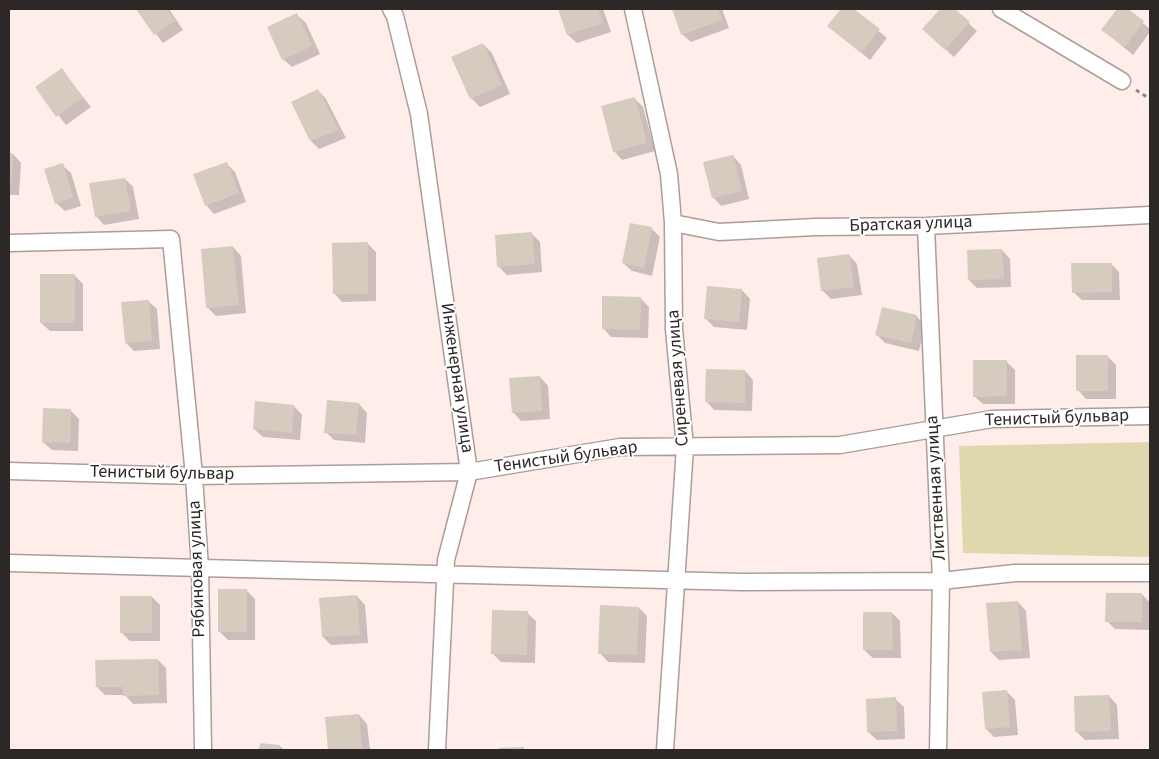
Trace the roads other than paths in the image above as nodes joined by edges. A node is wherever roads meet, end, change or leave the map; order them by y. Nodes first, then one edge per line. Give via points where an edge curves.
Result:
1 (632, 9) edge
2 (1001, 9) edge
3 (399, 11) edge
4 (1122, 81) dead end
5 (1150, 215) edge
6 (673, 223) junction
7 (926, 226) junction
8 (9, 243) edge
9 (1150, 416) edge
10 (934, 429) junction
11 (685, 447) junction
12 (9, 471) edge
13 (469, 472) junction
14 (194, 476) junction
15 (9, 563) edge
16 (200, 568) junction
17 (445, 573) junction
18 (1150, 573) edge
19 (674, 580) junction
20 (941, 581) junction
21 (203, 750) edge
22 (437, 750) edge
23 (665, 750) edge
24 (938, 750) edge

1 - 6 street, Сиреневая улица via 669,174
2 - 4 street
3 - 13 street, Инженерная улица via 419,114
5 - 7 street, Братская улица
6 - 7 street, Братская улица via 719,232
6 - 11 street, Сиреневая улица via 674,329
7 - 10 street, Лиственная улица
8 - 14 street, Рябиновая улица via 171,239
9 - 10 street, Тенистый бульвар via 992,418
10 - 11 street, Тенистый бульвар via 840,445
10 - 20 street, Лиственная улица
11 - 13 street, Тенистый бульвар via 620,447
11 - 19 street, Сиреневая улица
12 - 14 street, Тенистый бульвар
13 - 14 street, Тенистый бульвар
13 - 17 street, Инженерная улица
14 - 16 street, Рябиновая улица
15 - 16 street
16 - 17 street
16 - 21 street, Рябиновая улица
17 - 19 street
17 - 22 street, Инженерная улица
18 - 20 street via 1015,573
19 - 20 street
19 - 23 street, Сиреневая улица
20 - 24 street, Лиственная улица

